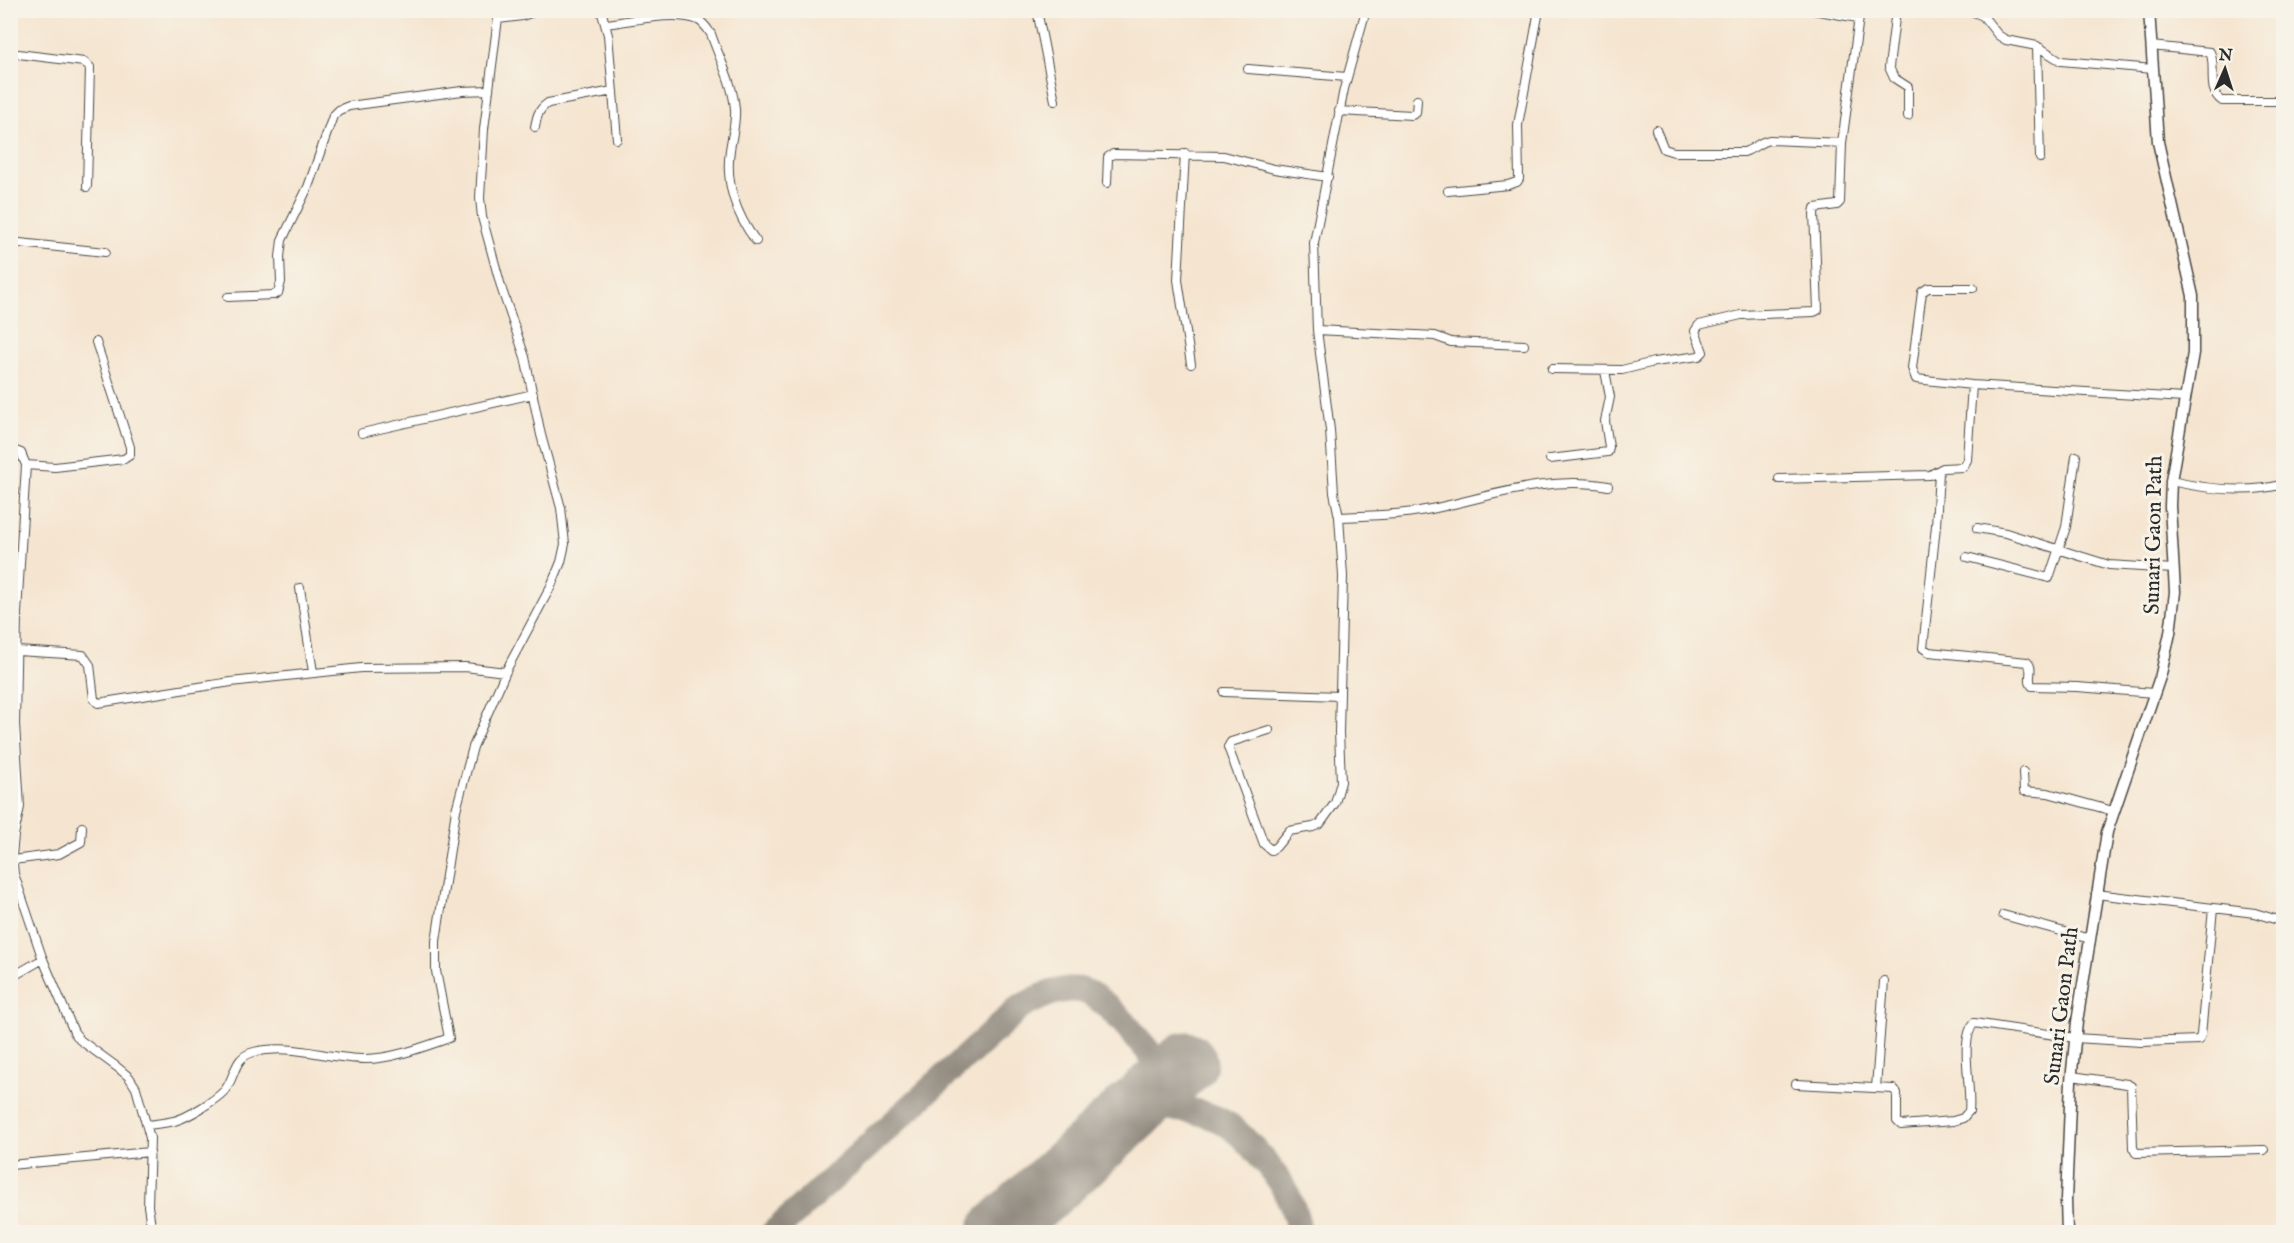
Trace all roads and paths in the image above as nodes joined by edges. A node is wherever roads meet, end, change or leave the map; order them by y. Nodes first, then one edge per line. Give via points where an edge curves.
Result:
1 (539, 10) edge
2 (601, 10) edge
3 (1037, 10) edge
4 (1366, 10) edge
5 (1539, 10) edge
6 (1813, 10) edge
7 (1896, 10) edge
8 (1970, 10) edge
9 (2149, 10) edge
10 (1859, 14) edge
11 (499, 15) edge
12 (606, 24) junction
13 (2037, 46) junction
14 (2151, 46) junction
15 (10, 53) edge
16 (1248, 69) dead end
17 (2152, 69) junction
18 (1347, 77) junction
19 (489, 90) junction
20 (613, 91) junction
21 (1417, 100) dead end
22 (1055, 101) dead end
23 (2283, 101) edge
24 (1339, 111) junction
25 (1908, 116) dead end
26 (535, 127) dead end
27 (1656, 130) dead end
28 (617, 139) dead end
29 (1842, 142) junction
30 (1185, 153) junction
31 (2040, 158) dead end
32 (1328, 177) junction
33 (1107, 183) dead end
34 (87, 187) dead end
35 (1448, 191) dead end
36 (756, 241) dead end
37 (10, 242) edge
38 (105, 252) dead end
39 (1973, 288) dead end
40 (228, 297) dead end
41 (1317, 330) junction
42 (96, 342) dead end
43 (1524, 345) dead end
44 (1191, 364) dead end
45 (1552, 369) dead end
46 (1605, 371) junction
47 (1972, 385) junction
48 (533, 394) junction
49 (2184, 398) junction
50 (362, 433) dead end
51 (10, 449) edge
52 (2076, 456) dead end
53 (1550, 459) dead end
54 (26, 465) junction
55 (1939, 472) junction
56 (1779, 479) dead end
57 (2171, 481) junction
58 (2283, 484) edge
59 (1608, 486) dead end
60 (1339, 518) junction
61 (1977, 528) dead end
62 (2058, 550) junction
63 (1967, 557) dead end
64 (2174, 569) junction
65 (300, 588) dead end
66 (17, 651) junction
67 (313, 672) junction
68 (505, 672) junction
69 (1224, 692) dead end
70 (2154, 693) junction
71 (1340, 696) junction
72 (1269, 730) dead end
73 (2023, 772) dead end
74 (2113, 810) junction
75 (82, 826) dead end
76 (13, 861) junction
77 (2096, 894) junction
78 (2213, 908) junction
79 (2003, 915) dead end
80 (2283, 922) edge
81 (2090, 939) junction
82 (43, 959) junction
83 (10, 978) edge
84 (1884, 981) dead end
85 (2075, 1038) junction
86 (2072, 1076) junction
87 (1796, 1084) dead end
88 (1876, 1088) junction
89 (147, 1125) junction
90 (2264, 1149) dead end
91 (150, 1152) junction
92 (10, 1165) edge
93 (152, 1233) edge
94 (2067, 1233) edge

1 - 11 street via 522,16
2 - 12 street
3 - 22 street
4 - 18 street
5 - 35 street via 1518,125 1519,179 1508,185
6 - 10 street
7 - 25 street via 1889,67 1894,78 1908,87
8 - 13 street via 1983,16 2006,40
9 - 14 street, Sunari Gaon Path
10 - 29 street
11 - 19 street
12 - 20 street
12 - 36 street via 678,17 694,18 706,26 734,100 729,166 733,196 738,214
13 - 17 street via 2061,61
13 - 31 street
14 - 17 street, Sunari Gaon Path
14 - 23 street via 2210,52 2216,95 2222,101
15 - 34 street via 84,62 90,67
16 - 18 street
17 - 49 street, Sunari Gaon Path via 2158,142 2193,296 2193,353
18 - 24 street
19 - 40 street via 447,92 339,110 333,116 308,187 282,240 278,293
19 - 48 street via 480,181 482,217
20 - 26 street via 548,103 537,114
20 - 28 street
21 - 24 street via 1412,115
24 - 32 street
27 - 29 street via 1664,149 1674,152 1744,152 1770,140
29 - 46 street via 1840,202 1814,210 1819,300 1816,311 1741,315 1699,325 1695,331 1702,356
30 - 32 street via 1236,158 1274,169
30 - 33 street via 1110,155
30 - 44 street via 1178,280
32 - 41 street via 1314,243
37 - 38 street
39 - 47 street via 1928,288 1922,292 1912,368 1920,380
41 - 43 street
41 - 60 street
42 - 54 street via 130,455 124,459 55,467
45 - 46 street
46 - 53 street via 1610,397 1605,422 1608,452
47 - 49 street
47 - 55 street via 1966,463
48 - 50 street
48 - 68 street via 561,508 565,544 551,586
49 - 57 street, Sunari Gaon Path
51 - 54 street via 21,453
52 - 62 street via 2069,512
54 - 66 street
55 - 56 street
55 - 70 street via 1923,648 1929,652 2027,662 2032,686
57 - 58 street via 2219,489
57 - 64 street, Sunari Gaon Path
59 - 60 street via 1559,483 1429,509
60 - 71 street via 1343,576
61 - 62 street
62 - 63 street via 2048,578
62 - 64 street via 2109,565
64 - 70 street, Sunari Gaon Path via 2170,633
65 - 67 street
66 - 67 street via 83,655 90,665 93,699 98,703
66 - 76 street via 15,724 21,793
67 - 68 street via 423,666 465,666
68 - 89 street via 473,747 447,859 436,971 450,1038 379,1058 308,1051 253,1052 235,1065 229,1083 216,1098 177,1121
69 - 71 street
70 - 74 street, Sunari Gaon Path
71 - 72 street via 1342,775 1335,803 1320,824 1289,831 1271,850 1264,844 1228,747 1231,742
73 - 74 street via 2024,791 2048,793
74 - 77 street, Sunari Gaon Path
75 - 76 street via 81,842 63,853
76 - 82 street
77 - 78 street
77 - 81 street, Sunari Gaon Path
78 - 80 street via 2255,913
78 - 85 street via 2199,1040
79 - 81 street
81 - 85 street, Sunari Gaon Path
82 - 83 street
82 - 89 street via 74,1032 129,1077
84 - 88 street
85 - 86 street, Sunari Gaon Path
85 - 88 street via 1974,1023 1968,1049 1969,1111 1963,1118 1901,1125 1897,1121 1895,1091
86 - 90 street via 2131,1086 2136,1153
86 - 94 street, Sunari Gaon Path
87 - 88 street
89 - 91 street
91 - 92 street
91 - 93 street via 148,1206

